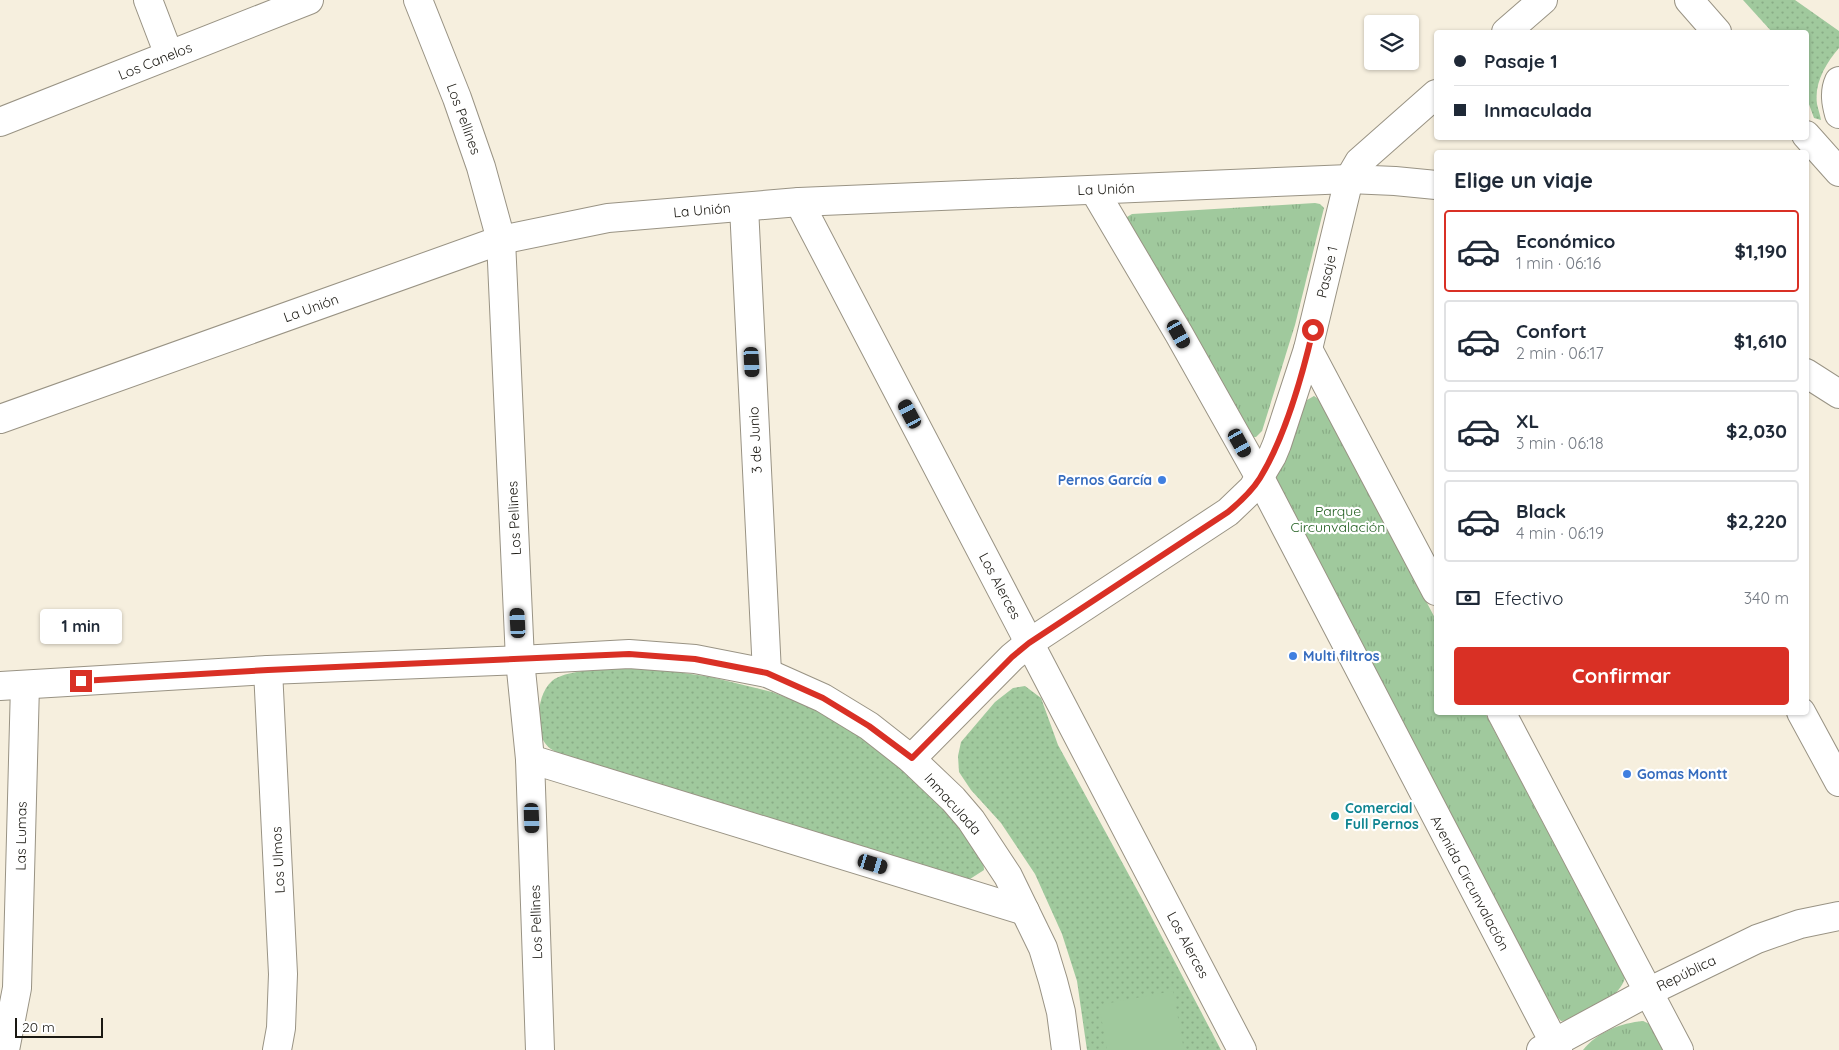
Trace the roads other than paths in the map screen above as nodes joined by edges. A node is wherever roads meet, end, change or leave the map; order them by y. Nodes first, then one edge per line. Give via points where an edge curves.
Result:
1 (148, 0) edge
2 (309, 0) edge
3 (418, 0) edge
4 (1689, 0) edge
5 (1537, 2) edge
6 (1508, 30) edge
7 (1715, 30) edge
8 (169, 55) junction
9 (1839, 81) edge
10 (1434, 96) edge
11 (1839, 114) edge
12 (0, 122) edge
13 (1809, 138) edge
14 (1839, 172) edge
15 (1348, 179) junction
16 (1434, 185) edge
17 (1094, 190) junction
18 (799, 202) junction
19 (744, 207) junction
20 (501, 240) junction
21 (1308, 349) junction
22 (1809, 375) edge
23 (1839, 394) edge
24 (0, 420) edge
25 (1260, 478) junction
26 (1434, 587) edge
27 (1029, 643) junction
28 (520, 660) junction
29 (268, 670) junction
30 (767, 673) junction
31 (12, 685) edge
32 (1503, 715) edge
33 (1803, 715) edge
34 (912, 758) junction
35 (530, 759) junction
36 (1839, 782) edge
37 (1025, 911) junction
38 (1839, 916) edge
39 (9, 987) edge
40 (1648, 992) junction
41 (1551, 1048) edge
42 (5, 1050) edge
43 (277, 1050) edge
44 (540, 1050) edge
45 (1066, 1050) edge
46 (1242, 1050) edge
47 (1679, 1050) edge

1 - 8 main road
2 - 8 main road, Los Canelos
3 - 20 main road, Los Pellines via 481,167
4 - 7 main road
5 - 6 main road
8 - 12 main road, Los Canelos
9 - 11 main road via 1836,101
10 - 15 main road, Pasaje 1 via 1359,162
13 - 14 main road
15 - 16 main road, La Unión
15 - 17 main road, La Unión
15 - 21 main road, Pasaje 1
17 - 18 main road, La Unión
17 - 25 main road, Avenida Circunvalación
18 - 19 main road, La Unión
18 - 27 main road, Los Alerces
19 - 20 main road, La Unión via 608,218
19 - 30 main road, 3 de Junio
20 - 24 main road, La Unión
20 - 28 main road, Los Pellines
21 - 25 main road, Pasaje 1 via 1277,444
21 - 26 main road
22 - 23 main road
25 - 27 main road, Pasaje 1 via 1228,512
25 - 41 main road, Avenida Circunvalación
27 - 34 main road, Pasaje 1
27 - 46 main road, Los Alerces
28 - 29 main road, Inmaculada
28 - 30 main road, Inmaculada via 629,654 695,659
28 - 35 main road, Los Pellines
29 - 31 main road, Inmaculada
29 - 43 main road, Los Ulmos via 283,974
30 - 34 main road, Inmaculada via 823,698
31 - 39 main road, Las Lumas
32 - 40 main road
33 - 36 main road
34 - 37 main road, Inmaculada via 971,820 1008,876
35 - 37 main road
35 - 44 main road, Los Pellines
37 - 45 main road, Inmaculada via 1054,981
38 - 40 main road, República via 1800,924 1757,939
39 - 42 main road, Las Lumas
40 - 41 main road, República
40 - 47 main road

